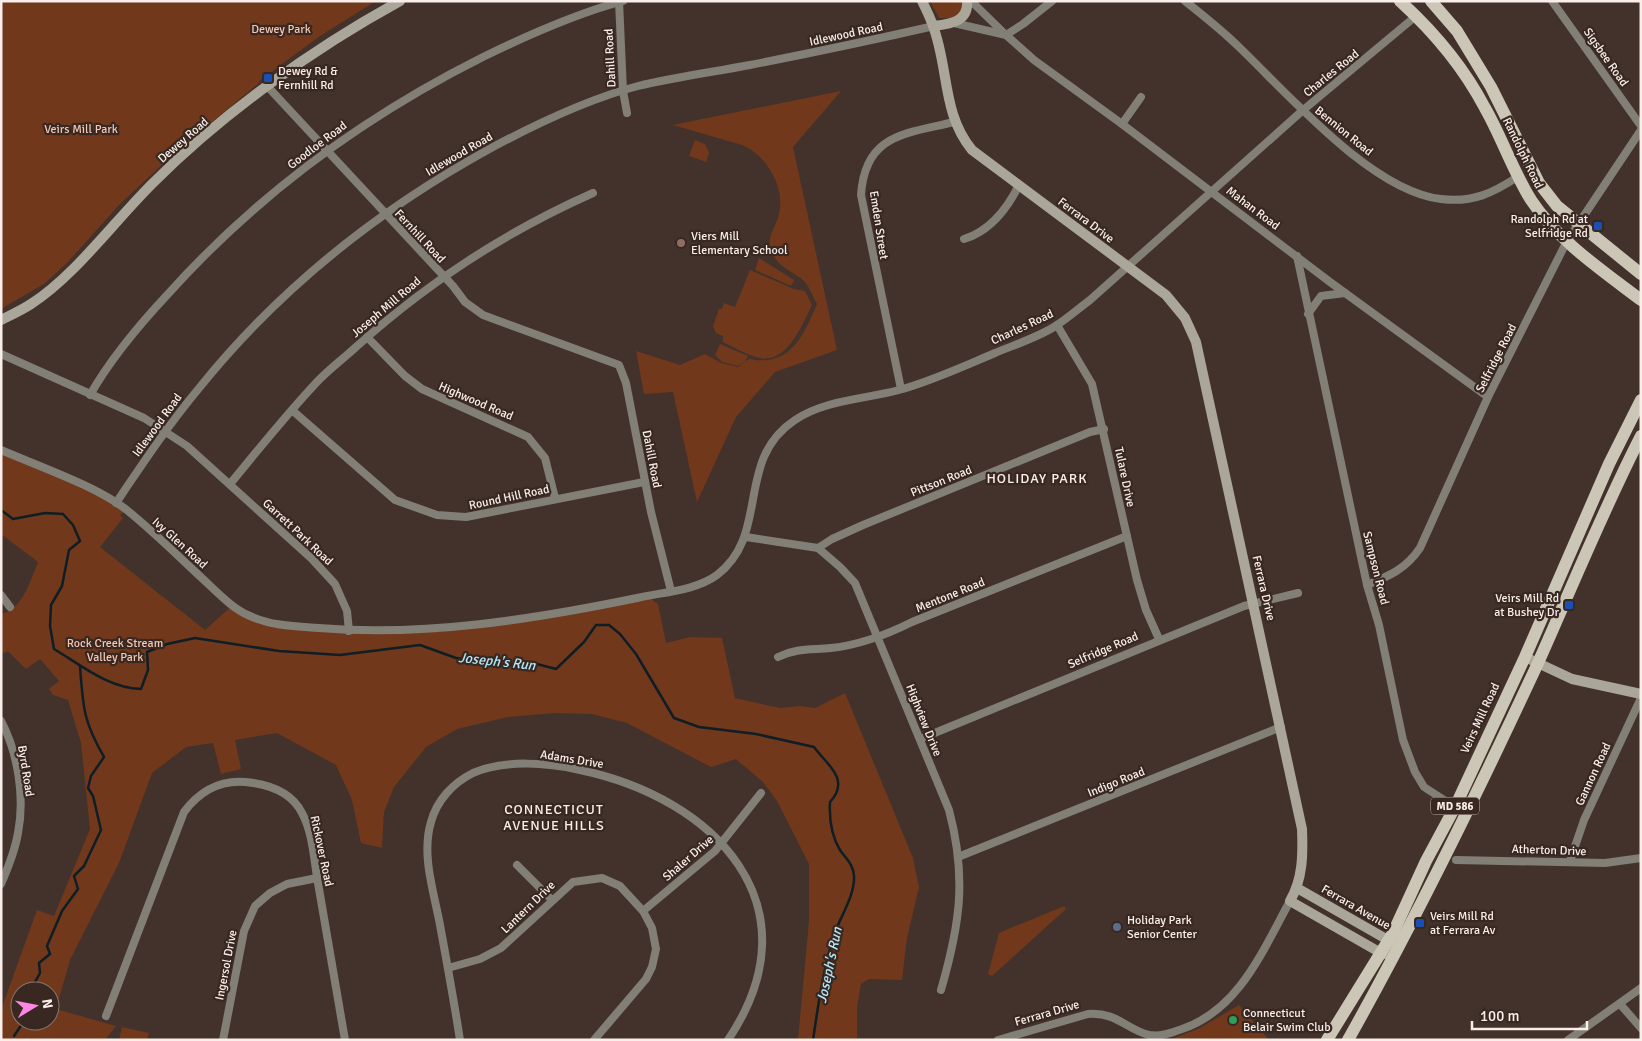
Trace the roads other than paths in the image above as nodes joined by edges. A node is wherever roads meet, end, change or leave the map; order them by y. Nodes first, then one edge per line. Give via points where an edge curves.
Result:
1 (400, 1) edge
2 (922, 1) edge
3 (969, 1) edge
4 (1052, 1) edge
5 (1185, 1) edge
6 (1400, 1) edge
7 (1552, 1) edge
8 (620, 2) edge
9 (1432, 2) edge
10 (1416, 16) junction
11 (954, 23) junction
12 (934, 26) junction
13 (1006, 35) junction
14 (268, 87) junction
15 (623, 91) junction
16 (1142, 97) dead end
17 (1302, 111) junction
18 (627, 113) dead end
19 (954, 122) junction
20 (1122, 124) junction
21 (1641, 126) edge
22 (1641, 130) edge
23 (326, 150) junction
24 (1519, 176) junction
25 (1019, 185) junction
26 (1211, 191) junction
27 (593, 193) dead end
28 (384, 214) junction
29 (1578, 224) junction
30 (964, 240) dead end
31 (1567, 241) junction
32 (1297, 256) junction
33 (1126, 265) junction
34 (1641, 274) edge
35 (442, 277) junction
36 (1344, 293) junction
37 (1641, 300) edge
38 (1308, 314) junction
39 (1, 320) edge
40 (1057, 326) junction
41 (367, 337) junction
42 (587, 353) joint
43 (1, 354) edge
44 (901, 389) junction
45 (90, 395) junction
46 (1488, 397) junction
47 (1641, 400) edge
48 (293, 410) junction
49 (1104, 429) junction
50 (165, 431) junction
51 (1641, 436) edge
52 (1, 450) edge
53 (644, 482) junction
54 (230, 484) junction
55 (555, 498) junction
56 (116, 503) junction
57 (1127, 536) junction
58 (746, 537) junction
59 (818, 548) junction
60 (1367, 585) junction
61 (671, 591) junction
62 (1298, 593) dead end
63 (1, 595) edge
64 (1254, 602) junction
65 (10, 607) dead end
66 (349, 631) junction
67 (879, 639) junction
68 (1159, 639) junction
69 (1525, 657) junction
70 (778, 658) dead end
71 (1538, 663) junction
72 (1641, 694) edge
73 (1641, 698) edge
74 (1, 721) edge
75 (1281, 727) junction
76 (920, 739) junction
77 (761, 793) dead end
78 (1455, 807) junction
79 (722, 842) junction
80 (958, 856) junction
81 (1641, 858) edge
82 (1456, 860) dead end
83 (1570, 861) junction
84 (517, 866) dead end
85 (317, 878) junction
86 (1, 884) edge
87 (1297, 888) junction
88 (552, 900) junction
89 (1290, 901) junction
90 (643, 911) junction
91 (1388, 940) junction
92 (1381, 953) junction
93 (1396, 954) junction
94 (448, 968) junction
95 (1641, 988) edge
96 (941, 990) dead end
97 (1620, 1004) junction
98 (106, 1016) dead end
99 (1641, 1028) edge
100 (1328, 1037) edge
101 (223, 1040) edge
102 (345, 1040) edge
103 (460, 1040) edge
104 (594, 1040) edge
105 (728, 1040) edge
106 (998, 1040) edge
107 (1348, 1040) edge
108 (1568, 1040) edge

1 - 14 street, Dewey Road via 340,36
2 - 12 street
3 - 11 street, Mahan Road via 964,16
3 - 13 street, Mahan Road
4 - 13 street
5 - 17 street, Bennion Road via 1239,47
6 - 10 main road, Randolph Road
7 - 21 street, Sigsbee Road
8 - 15 street, Dahill Road
8 - 23 street, Goodloe Road via 551,26 454,72 394,104
9 - 29 main road, Randolph Road via 1457,30 1491,87 1539,183 1557,206
10 - 17 street, Charles Road
10 - 24 main road, Randolph Road via 1461,68 1485,107
11 - 12 street, Mahan Road
11 - 13 street, Mahan Road
12 - 15 street, Idlewood Road
12 - 19 street, Ferrara Drive
13 - 20 street, Mahan Road via 1034,60
14 - 23 street, Fernhill Road
14 - 39 street, Dewey Road via 155,181 60,282 32,304
15 - 18 street, Dahill Road
15 - 28 street, Idlewood Road via 570,110 514,136 452,169
16 - 20 street
17 - 24 street, Bennion Road via 1390,182 1420,195 1454,200 1482,196 1494,193
17 - 26 street, Charles Road
19 - 25 street, Ferrara Drive via 972,150
19 - 44 street, Emden Street via 896,137 882,145 869,159 862,175 862,204
20 - 26 street, Mahan Road
22 - 29 street, Selfridge Road
23 - 28 street, Fernhill Road
23 - 45 street, Goodloe Road via 250,212 196,262 142,322
24 - 31 main road, Randolph Road via 1547,221
25 - 30 street via 988,228
25 - 33 street, Ferrara Drive
26 - 32 street, Mahan Road
26 - 33 street, Charles Road
27 - 35 street, Joseph Mill Road via 548,213
28 - 35 street, Fernhill Road
28 - 50 street, Idlewood Road via 327,258 262,317
29 - 31 street, Selfridge Road
29 - 34 main road, Randolph Road
31 - 37 main road, Randolph Road
31 - 46 street, Selfridge Road
32 - 36 street, Mahan Road
32 - 38 street, Sampson Road
33 - 40 street, Charles Road
33 - 64 street, Ferrara Drive via 1166,295 1185,318 1196,342
35 - 41 street, Joseph Mill Road
35 - 42 street, Fernhill Road via 465,302 483,315
36 - 38 street via 1321,296
36 - 46 street, Mahan Road
38 - 60 street, Sampson Road
40 - 44 street, Charles Road
40 - 49 street, Tulare Drive via 1092,384
41 - 48 street, Joseph Mill Road via 317,382
41 - 55 street, Highwood Road via 422,389 528,437 545,458
42 - 53 street, Dahill Road via 618,365 626,383
43 - 45 street, Garrett Park Road
44 - 58 street, Charles Road via 817,409 781,431 762,459
45 - 50 street, Garrett Park Road via 144,418
46 - 60 street, Selfridge Road via 1420,548 1412,560 1394,574
47 - 69 main road, Veirs Mill Road / MD 586
48 - 54 street, Joseph Mill Road
48 - 55 street, Round Hill Road via 395,500 415,508 437,515 466,517
49 - 57 street, Tulare Drive
49 - 59 street, Pittson Road via 863,525
50 - 54 street, Garrett Park Road
50 - 56 street, Idlewood Road
51 - 71 main road, MD 586 via 1609,499
52 - 56 street, Ivy Glen Road
53 - 55 street, Round Hill Road
53 - 61 street, Dahill Road
54 - 66 street, Garrett Park Road via 312,558 335,584 347,611
56 - 66 street, Ivy Glen Road via 245,614 273,625
57 - 67 street, Mentone Road via 921,618
57 - 68 street, Tulare Drive via 1146,610
58 - 59 street
58 - 61 street, Charles Road via 733,559 718,574 693,587
59 - 67 street, Highview Drive via 855,584
60 - 78 street, Sampson Road via 1379,625 1403,740 1415,772 1424,787
61 - 66 street via 590,608 471,624 404,631
62 - 64 street, Selfridge Road
63 - 65 street
64 - 68 street, Selfridge Road
64 - 75 street, Ferrara Drive
67 - 70 street, Mentone Road via 791,651
67 - 76 street, Highview Drive
68 - 76 street, Selfridge Road
69 - 71 street
69 - 78 main road, Veirs Mill Road / MD 586
71 - 72 street via 1582,682
71 - 93 main road, MD 586
73 - 83 street, Gannon Road via 1584,820
74 - 86 street, Byrd Road via 8,734 20,792 18,832
75 - 80 street, Indigo Road via 970,854
75 - 87 street, Ferrara Drive via 1302,829 1303,855
76 - 80 street, Highview Drive via 949,810
77 - 79 street, Shaler Drive
78 - 91 main road, Veirs Mill Road / MD 586
79 - 90 street, Shaler Drive
79 - 94 street, Adams Drive via 664,799 634,784 604,775 563,766 533,764 489,768 474,773 447,792 428,832 427,852
79 - 105 street, Adams Drive via 741,866 756,900 763,934 763,952 752,996
80 - 96 street, Highview Drive via 959,910 954,944
81 - 83 street, Atherton Drive via 1605,863
82 - 83 street, Atherton Drive
84 - 88 street
85 - 98 street, Rickover Road via 303,813 295,802 265,784 239,781 215,785 203,792 188,806 178,824
85 - 101 street, Ingersol Drive via 287,884 255,906 244,931
85 - 102 street, Rickover Road
87 - 89 street, Ferrara Drive
87 - 91 street, Ferrara Avenue
88 - 90 street, Lantern Drive via 573,882 602,878 620,886
88 - 94 street, Lantern Drive via 501,948 480,960
89 - 92 street
89 - 106 street, Ferrara Drive via 1236,994 1217,1012 1187,1028 1159,1036 1148,1035 1101,1013
90 - 104 street, Lantern Drive via 652,928 656,949 652,967 646,979
91 - 92 main road, Veirs Mill Road / MD 586
91 - 93 street, Ferrara Avenue
92 - 93 street
92 - 100 main road, Veirs Mill Road / MD 586
93 - 107 main road, MD 586
94 - 103 street, Adams Drive
95 - 97 street
97 - 99 street
97 - 108 street

